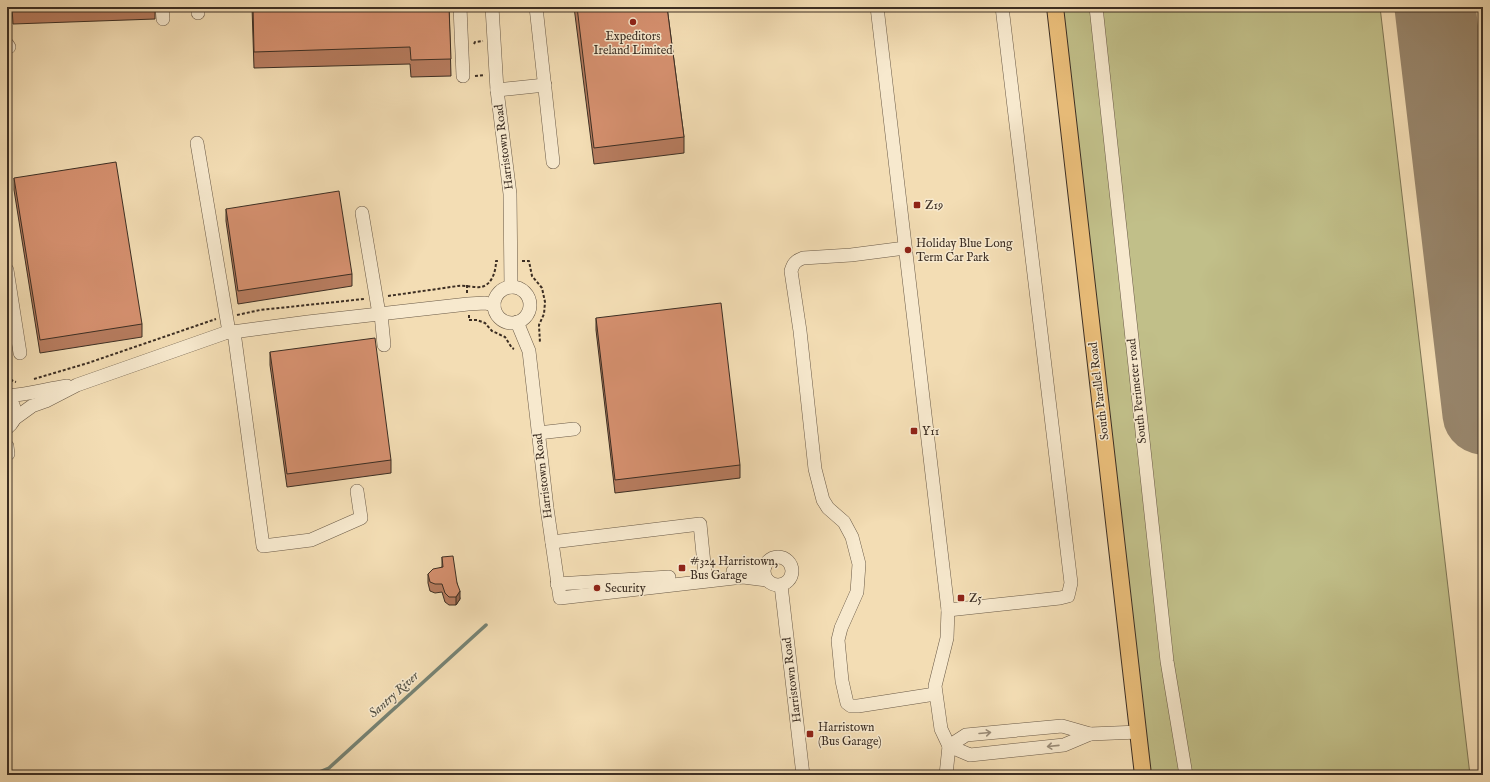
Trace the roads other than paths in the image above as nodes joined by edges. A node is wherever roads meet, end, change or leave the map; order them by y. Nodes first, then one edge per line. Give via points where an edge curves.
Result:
1 (460, 7) edge
2 (492, 7) edge
3 (536, 7) edge
4 (877, 7) edge
5 (1002, 7) edge
6 (1055, 7) edge
7 (1096, 7) edge
8 (469, 75) dead end
9 (545, 85) junction
10 (497, 90) junction
11 (197, 143) dead end
12 (553, 162) dead end
13 (362, 213) dead end
14 (905, 248) junction
15 (7, 270) edge
16 (511, 287) junction
17 (494, 305) junction
18 (380, 314) junction
19 (517, 322) junction
20 (231, 332) junction
21 (384, 345) dead end
22 (20, 353) dead end
23 (77, 385) junction
24 (7, 396) edge
25 (11, 424) edge
26 (574, 429) dead end
27 (538, 433) junction
28 (7, 446) edge
29 (7, 454) edge
30 (357, 490) dead end
31 (552, 542) junction
32 (765, 566) junction
33 (705, 574) junction
34 (767, 580) junction
35 (557, 584) junction
36 (780, 585) junction
37 (948, 610) junction
38 (935, 694) junction
39 (1139, 732) junction
40 (1090, 734) junction
41 (949, 746) junction
42 (802, 775) edge
43 (946, 775) edge
44 (1143, 775) edge
45 (1186, 775) edge

1 - 8 street
2 - 10 street, Harristown Road
3 - 9 street
4 - 14 street
5 - 37 street via 1071,584 1068,596 1060,598
6 - 39 main road, South Parallel Road
7 - 45 street, South Perimeter road via 1167,661
9 - 10 street
9 - 12 street
10 - 16 street, Harristown Road via 510,194
11 - 20 street
13 - 18 street
14 - 37 street
14 - 38 street via 803,258 796,260 791,271 818,485 828,508 847,527 859,564 857,592 838,640 847,703 858,706
15 - 22 street
16 - 17 street via 503,289 498,294
16 - 19 street via 522,290 529,300 528,314
17 - 18 street via 468,304
17 - 19 street via 502,320
18 - 20 street
18 - 21 street
19 - 27 street, Harristown Road via 529,351
20 - 23 street
20 - 30 street via 263,546 311,540 361,518
23 - 24 street via 42,390 28,395
23 - 25 street via 46,402 32,406
24 - 25 street via 14,406
26 - 27 street
27 - 31 street, Harristown Road
28 - 29 street
31 - 33 street via 700,524
31 - 35 street, Harristown Road
32 - 33 street
32 - 34 street
32 - 36 street via 777,557 789,563 792,572 789,581
33 - 35 street
34 - 35 street, Harristown Road via 742,577 560,598
34 - 36 street, Harristown Road
36 - 42 street, Harristown Road
37 - 38 street via 947,638
38 - 41 street via 941,729
39 - 40 street
39 - 44 main road, South Parallel Road
40 -> 41 street via 1064,745 970,754
41 -> 40 street via 966,735 1062,726
41 - 43 street

